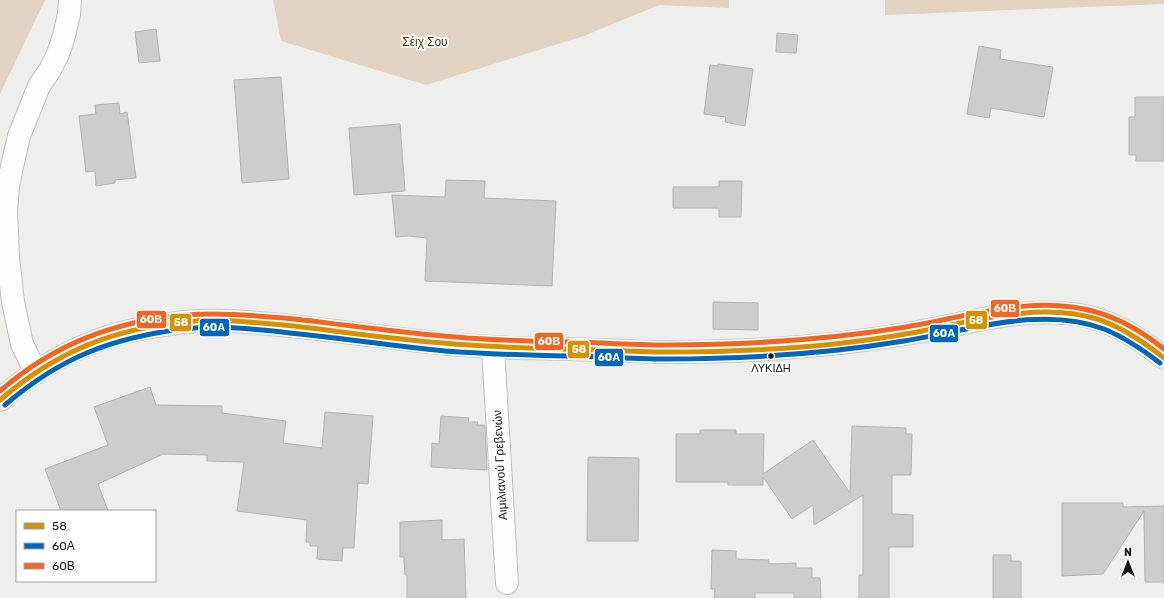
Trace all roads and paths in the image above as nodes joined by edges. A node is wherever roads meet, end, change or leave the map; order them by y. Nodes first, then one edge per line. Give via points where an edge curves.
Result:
1 (70, 0) edge
2 (493, 348) junction
3 (1164, 358) edge
4 (36, 373) junction
5 (0, 400) edge
6 (507, 583) dead end

1 - 4 street via 69,14 58,54 28,110 8,186 6,211 13,302 22,344
2 - 3 main road via 665,352 796,348 876,339 998,316 1052,313 1100,320 1141,341
2 - 4 main road via 273,324 198,321 149,327 113,335 83,346
2 - 6 street, Αιμιλιανού Γρεβενών
4 - 5 main road

